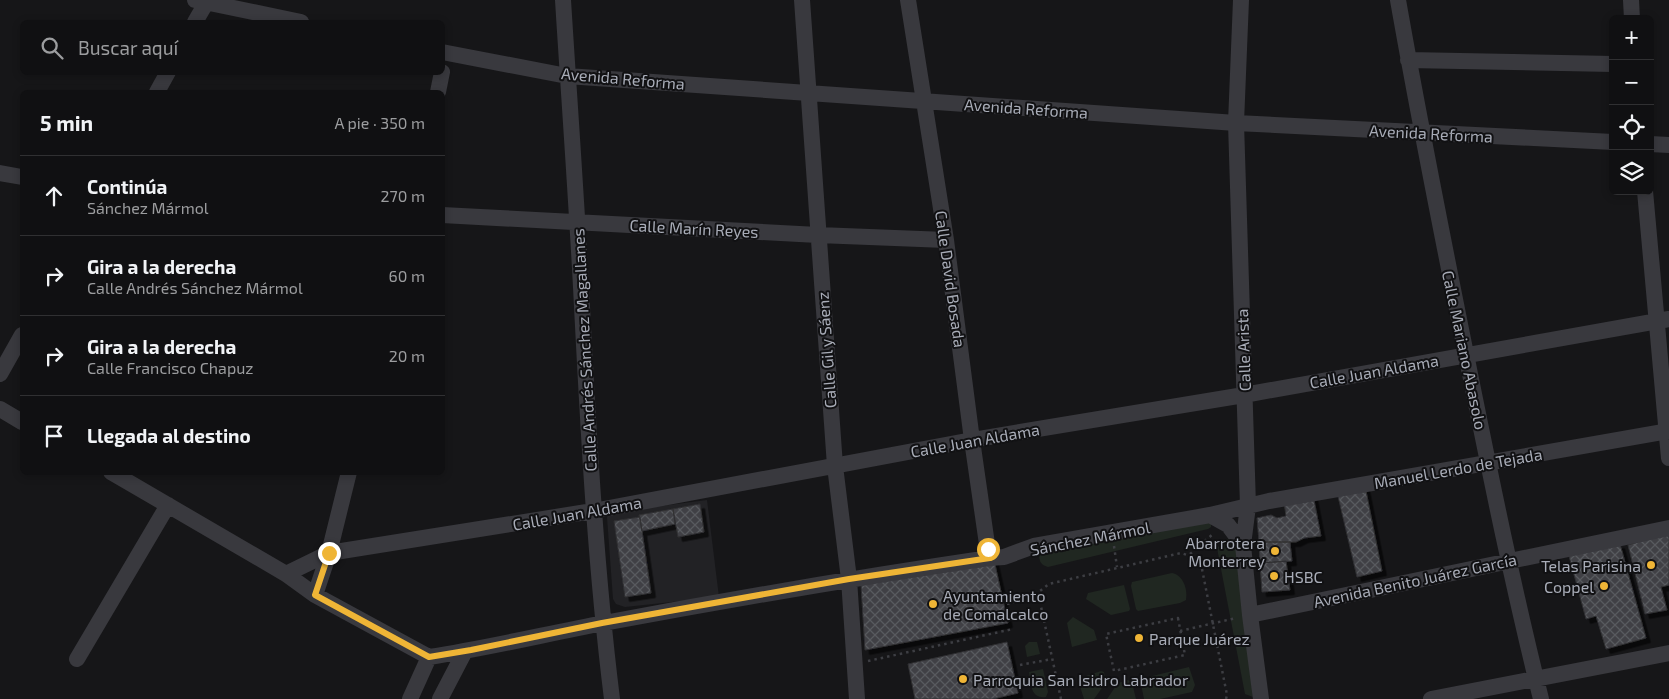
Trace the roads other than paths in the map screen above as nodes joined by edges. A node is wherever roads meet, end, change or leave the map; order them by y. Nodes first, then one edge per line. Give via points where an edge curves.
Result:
1 (563, 0) edge
2 (802, 0) edge
3 (908, 0) edge
4 (1241, 0) edge
5 (1398, 0) edge
6 (1631, 0) edge
7 (200, 1) edge
8 (1632, 15) edge
9 (195, 20) edge
10 (291, 20) edge
11 (445, 52) edge
12 (1408, 60) junction
13 (1609, 64) edge
14 (166, 75) edge
15 (441, 75) edge
16 (567, 76) junction
17 (158, 90) edge
18 (438, 90) edge
19 (809, 92) junction
20 (924, 100) junction
21 (1236, 123) junction
22 (1421, 133) junction
23 (1609, 142) edge
24 (1654, 144) edge
25 (1669, 145) edge
26 (0, 173) edge
27 (20, 177) edge
28 (1646, 195) edge
29 (445, 214) edge
30 (577, 221) junction
31 (818, 235) junction
32 (946, 240) junction
33 (1663, 320) edge
34 (20, 339) edge
35 (1466, 354) junction
36 (0, 374) edge
37 (1244, 395) junction
38 (0, 409) edge
39 (20, 421) edge
40 (1668, 432) edge
41 (972, 440) junction
42 (1669, 458) edge
43 (1488, 462) junction
44 (835, 466) junction
45 (116, 475) edge
46 (348, 475) edge
47 (168, 505) junction
48 (1248, 506) junction
49 (593, 511) junction
50 (1210, 515) junction
51 (1669, 528) edge
52 (1243, 544) junction
53 (329, 553) junction
54 (990, 558) junction
55 (1510, 561) junction
56 (286, 574) junction
57 (849, 579) junction
58 (315, 595) junction
59 (1250, 615) junction
60 (602, 623) junction
61 (465, 651) junction
62 (1669, 653) edge
63 (429, 657) junction
64 (77, 658) dead end
65 (1536, 679) junction
66 (410, 699) edge
67 (440, 699) edge
68 (612, 699) edge
69 (857, 699) edge
70 (1261, 699) edge
71 (1431, 699) edge
72 (1541, 699) edge

1 - 16 street, Calle Andrés Sánchez Magallanes
2 - 19 street, Calle Gil y Sáenz
3 - 20 street, Calle David Bosada
4 - 21 street, Calle Arista
5 - 12 street, Calle Mariano Abasolo
6 - 8 street
7 - 9 street
7 - 10 street
11 - 16 street, Avenida Reforma
12 - 13 street
12 - 22 street, Calle Mariano Abasolo
14 - 17 street
15 - 18 street
16 - 19 street, Avenida Reforma
16 - 30 street, Calle Andrés Sánchez Magallanes
19 - 20 street, Avenida Reforma
19 - 31 street, Calle Gil y Sáenz
20 - 21 street, Avenida Reforma
20 - 32 street, Calle David Bosada
21 - 22 street, Avenida Reforma
21 - 37 street, Calle Arista
22 - 23 street, Avenida Reforma
22 - 35 street, Calle Mariano Abasolo
24 - 25 street
26 - 27 street
28 - 33 street
29 - 30 street, Calle Marín Reyes
30 - 31 street, Calle Marín Reyes
30 - 49 street, Calle Andrés Sánchez Magallanes
31 - 32 street, Calle Marín Reyes
31 - 44 street, Calle Gil y Sáenz
32 - 41 street, Calle David Bosada
33 - 35 street, Calle Juan Aldama
33 - 40 street
34 - 36 street
35 - 37 street, Calle Juan Aldama
35 - 43 street, Calle Mariano Abasolo
37 - 41 street, Calle Juan Aldama
37 - 48 street, Calle Arista
38 - 39 street
40 - 42 street
40 - 43 street, Manuel Lerdo de Tejada
41 - 44 street, Calle Juan Aldama
41 - 54 street, Calle David Bosada
43 - 48 street, Manuel Lerdo de Tejada
43 - 55 street, Calle Mariano Abasolo
44 - 49 street, Calle Juan Aldama
44 - 57 street, Calle Gil y Sáenz
45 - 47 street
46 - 53 street
47 - 56 street
47 - 64 street
48 - 50 street, Sánchez Mármol
48 - 52 street, Calle Arista
49 - 53 street, Calle Juan Aldama
49 - 60 street, Calle Andrés Sánchez Magallanes
50 - 52 street via 1225,523
50 - 54 street, Sánchez Mármol via 1034,546 1004,557
51 - 55 street, Avenida Benito Juárez García
52 - 59 street, Calle Arista
53 - 56 street, Calle Juan Aldama
53 - 58 street
54 - 57 street, Sánchez Mármol
55 - 59 street, Avenida Benito Juárez García
55 - 65 street, Calle Mariano Abasolo
56 - 58 street
57 - 60 street, Sánchez Mármol
57 - 69 street, Calle Gil y Sáenz
58 - 63 street
59 - 70 street, Calle Arista
60 - 61 street, Sánchez Mármol
60 - 68 street, Calle Andrés Sánchez Magallanes
61 - 63 street, Sánchez Mármol
61 - 67 street
62 - 65 street
63 - 66 street
65 - 71 street
65 - 72 street, Calle Mariano Abasolo

